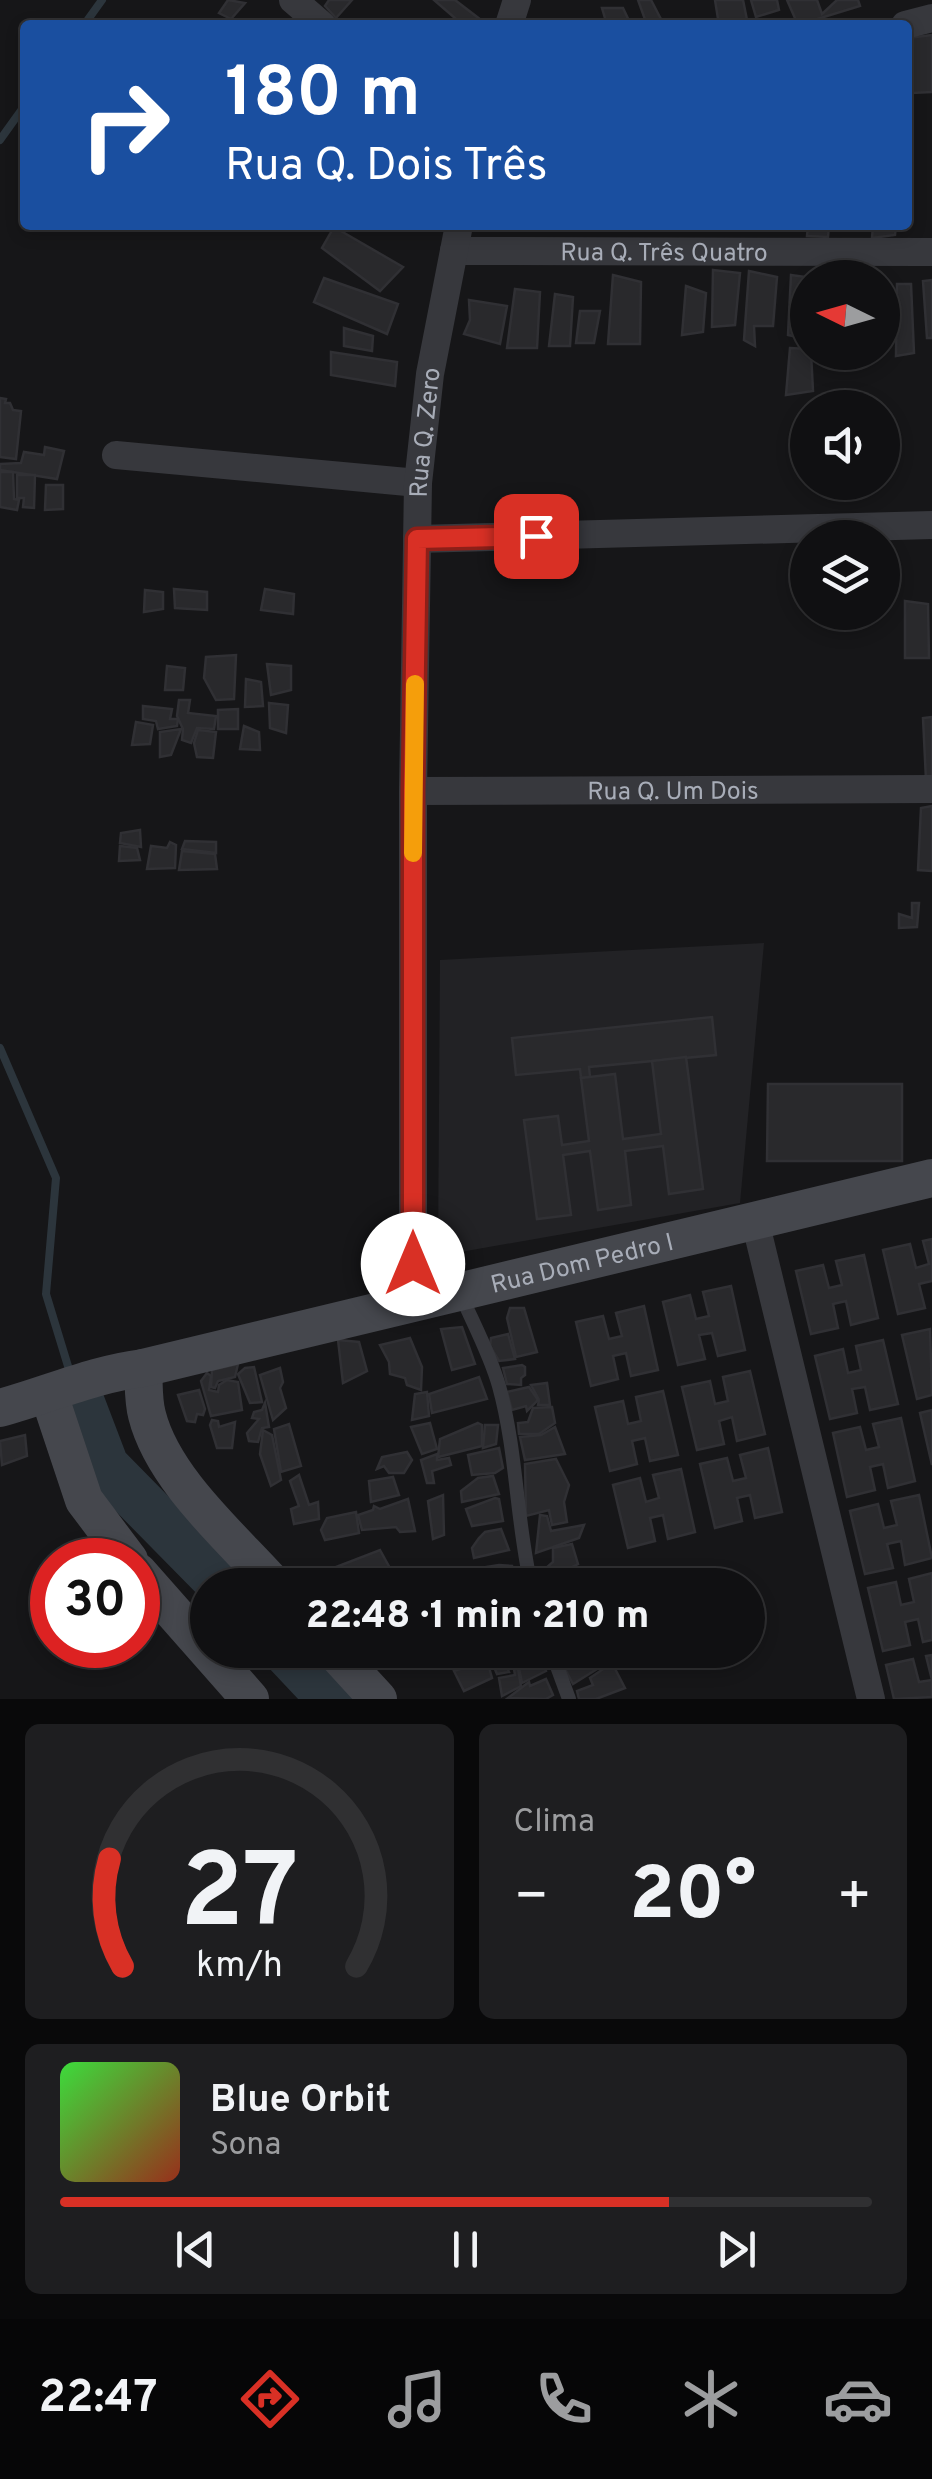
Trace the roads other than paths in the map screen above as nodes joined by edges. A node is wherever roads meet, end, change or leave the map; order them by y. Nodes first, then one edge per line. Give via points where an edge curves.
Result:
1 (292, 0) edge
2 (316, 20) edge
3 (457, 238) edge
4 (932, 252) edge
5 (116, 455) dead end
6 (418, 483) junction
7 (932, 526) edge
8 (417, 539) junction
9 (932, 789) edge
10 (413, 791) junction
11 (932, 1178) edge
12 (755, 1222) junction
13 (460, 1293) junction
14 (413, 1304) junction
15 (129, 1370) junction
16 (51, 1394) junction
17 (0, 1408) edge
18 (112, 1538) edge
19 (259, 1568) edge
20 (526, 1568) edge
21 (160, 1597) edge
22 (350, 1668) edge
23 (558, 1668) edge
24 (250, 1699) edge
25 (378, 1699) edge
26 (569, 1699) edge
27 (871, 1699) edge

1 - 2 street
3 - 4 street, Rua Q. Três Quatro
3 - 6 street, Rua Q. Zero via 430,374
5 - 6 street
6 - 8 street, Rua Q. Zero
7 - 8 street
8 - 10 street, Rua Q. Zero
9 - 10 street, Rua Q. Um Dois
10 - 14 street, Rua Q. Zero
11 - 12 street, Rua Dom Pedro I
12 - 13 street, Rua Dom Pedro I
12 - 27 street
13 - 14 street, Rua Dom Pedro I
13 - 20 lane via 498,1383
14 - 15 street, Rua Dom Pedro I
15 - 16 street, Rua Dom Pedro I
15 - 19 street via 162,1454
16 - 17 street, Rua Dom Pedro I
16 - 18 street via 84,1500
21 - 24 street
22 - 25 street
23 - 26 lane

